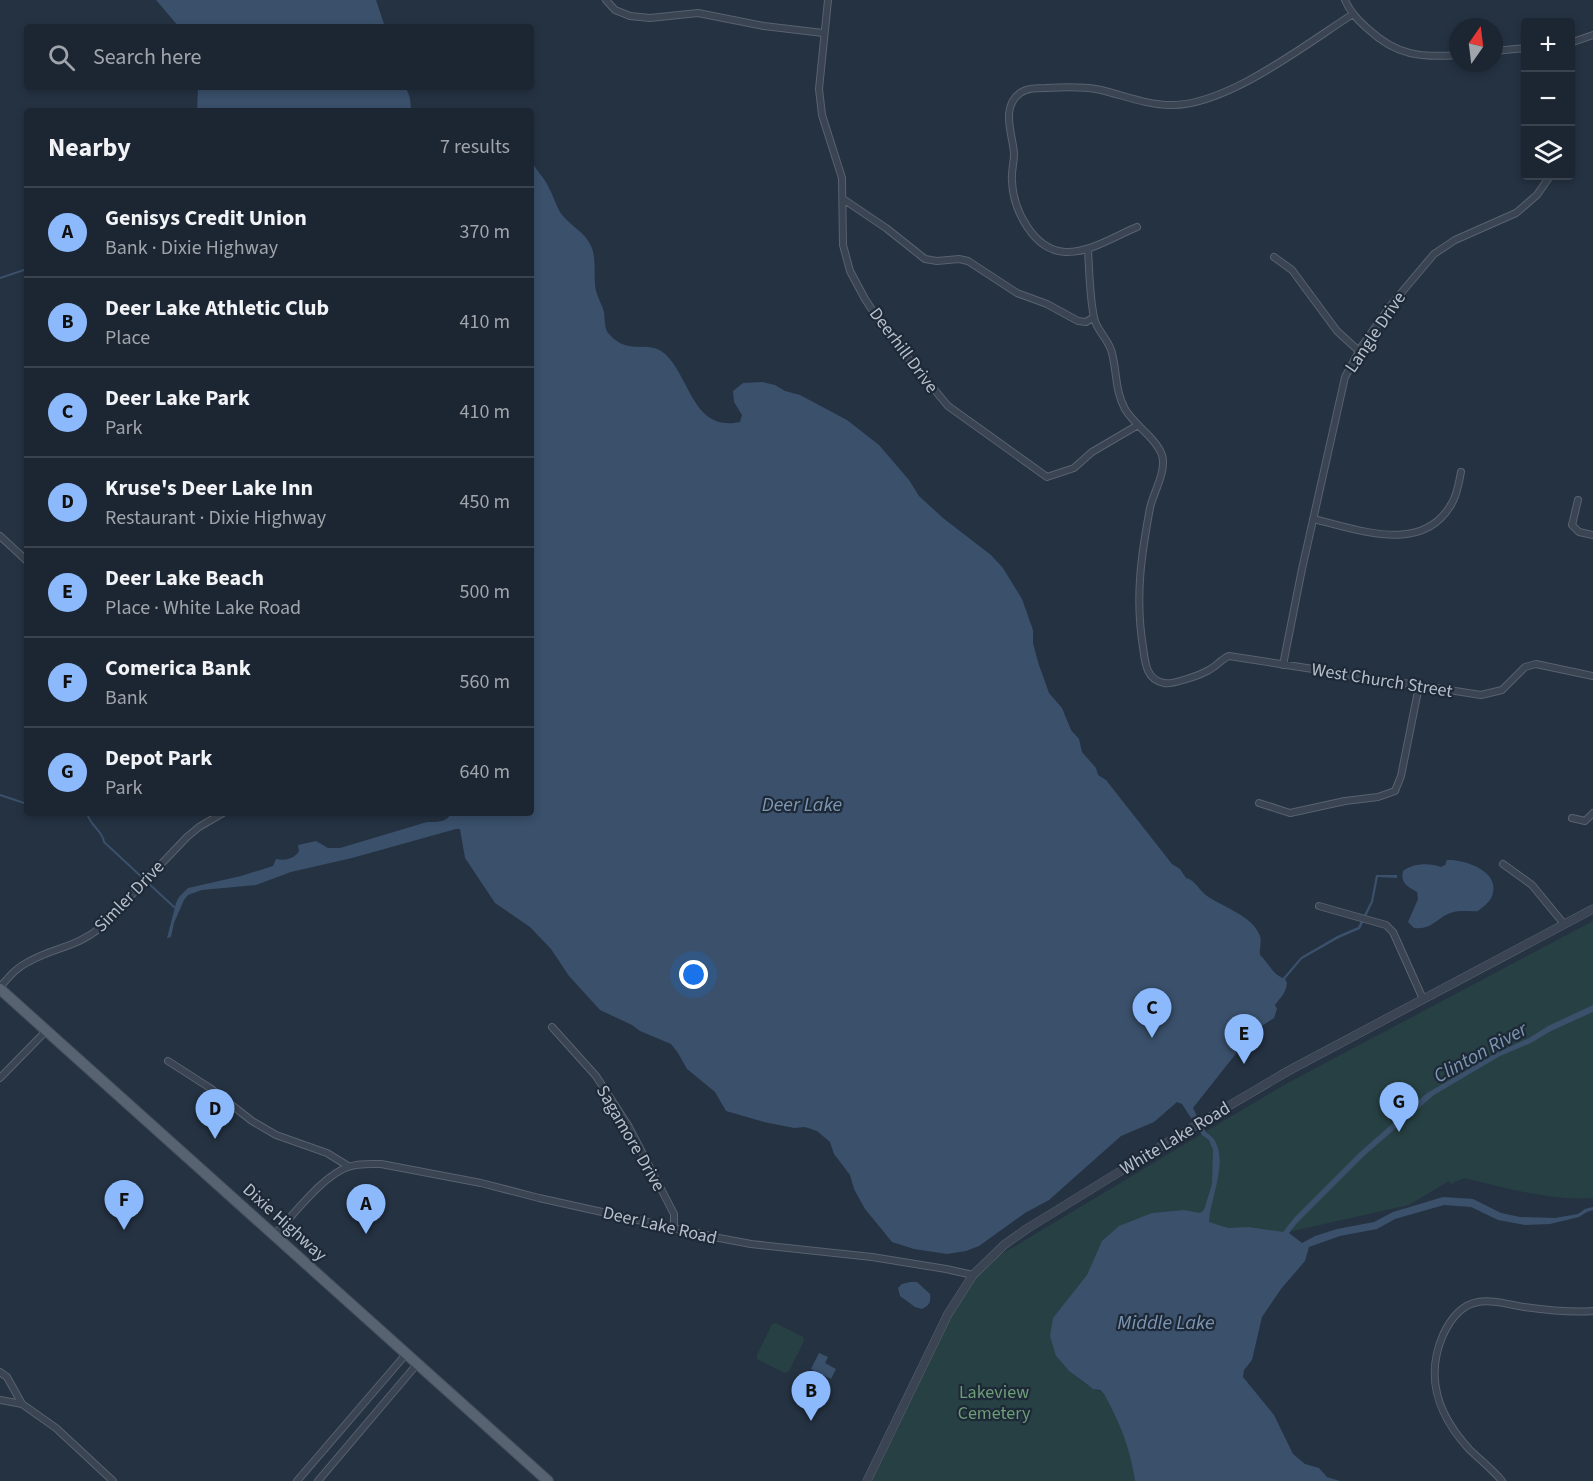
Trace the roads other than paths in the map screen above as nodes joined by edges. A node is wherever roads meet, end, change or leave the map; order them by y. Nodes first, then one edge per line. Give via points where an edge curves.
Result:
1 (606, 0) edge
2 (828, 0) edge
3 (1345, 0) edge
4 (1353, 14) junction
5 (824, 33) junction
6 (1593, 35) edge
7 (1575, 41) edge
8 (1521, 48) edge
9 (1503, 50) edge
10 (1449, 56) edge
11 (1547, 180) edge
12 (843, 199) junction
13 (1137, 227) dead end
14 (1088, 249) junction
15 (1274, 257) dead end
16 (1094, 317) junction
17 (1359, 351) junction
18 (1138, 425) junction
19 (1461, 472) dead end
20 (1578, 500) dead end
21 (1313, 519) junction
22 (1593, 535) edge
23 (0, 536) edge
24 (24, 558) edge
25 (1283, 665) junction
26 (1593, 676) edge
27 (1419, 686) junction
28 (1259, 802) dead end
29 (1593, 813) edge
30 (218, 816) edge
31 (1572, 818) dead end
32 (1503, 864) dead end
33 (1319, 906) dead end
34 (1593, 909) edge
35 (1564, 924) junction
36 (0, 988) edge
37 (1423, 999) junction
38 (552, 1027) dead end
39 (46, 1031) junction
40 (168, 1061) dead end
41 (0, 1078) edge
42 (348, 1166) junction
43 (674, 1228) junction
44 (274, 1235) junction
45 (974, 1275) junction
46 (1593, 1311) edge
47 (407, 1353) junction
48 (418, 1363) junction
49 (0, 1372) edge
50 (0, 1400) edge
51 (22, 1404) junction
52 (337, 1434) junction
53 (349, 1444) junction
54 (113, 1481) edge
55 (297, 1481) edge
56 (318, 1481) edge
57 (548, 1481) edge
58 (867, 1481) edge
59 (1502, 1481) edge

1 - 5 street via 615,10 630,16 650,18 698,12
2 - 5 street, Deerhill Drive
3 - 4 street
4 - 10 street via 1395,50
4 - 14 street via 1261,74 1193,102 1150,103 1081,87 1030,89 1020,93 1008,118 1015,202 1034,236 1047,246 1065,252
5 - 12 street, Deerhill Drive via 820,100 842,178
6 - 7 street
8 - 9 street
11 - 17 street, Langle Drive via 1516,213 1455,240 1434,254
12 - 16 street via 925,259 968,261 1017,293 1070,317 1086,322
12 - 18 street, Deerhill Drive via 843,245 850,271 865,299 939,396 963,417 1047,477 1074,468 1092,452
13 - 14 street
14 - 16 street
15 - 17 street via 1292,270 1337,331
16 - 18 street via 1112,349 1118,395
17 - 21 street, Langle Drive via 1340,393
18 - 25 street, West Church Street via 1162,455 1150,506 1138,596 1146,665 1151,676 1167,683 1207,672 1229,656
19 - 21 street via 1453,502 1442,517 1416,534 1389,535
20 - 22 street via 1572,525 1579,532
21 - 25 street, Langle Drive
23 - 24 street
25 - 27 street, West Church Street
26 - 27 street, West Church Street via 1536,664 1525,667 1502,690 1491,693
27 - 28 street via 1395,792 1290,813
29 - 31 street via 1585,821
30 - 36 street, Simler Drive via 187,837 88,938 26,963
32 - 35 street via 1537,889
33 - 37 street via 1364,917 1394,932
34 - 35 street, White Lake Road
35 - 37 street, White Lake Road
36 - 39 main road, Dixie Highway
37 - 45 street, White Lake Road via 1288,1071 1028,1228
38 - 43 street, Sagamore Drive via 596,1076 628,1127 674,1214
39 - 41 street
39 - 44 main road, Dixie Highway
40 - 42 street via 276,1135 327,1153
42 - 43 street, Deer Lake Road via 364,1163 481,1183
42 - 44 street via 323,1183
43 - 45 street, Deer Lake Road via 751,1244 866,1256
44 - 47 main road, Dixie Highway
45 - 58 street, White Lake Road via 948,1314
46 - 59 street via 1480,1301 1468,1305 1449,1322 1434,1366 1443,1414 1469,1449
47 - 48 main road, Dixie Highway
47 - 52 street
48 - 53 street
48 - 57 main road, Dixie Highway
49 - 51 street
50 - 51 street
51 - 54 street via 56,1428
52 - 53 street
52 - 55 street
53 - 56 street

